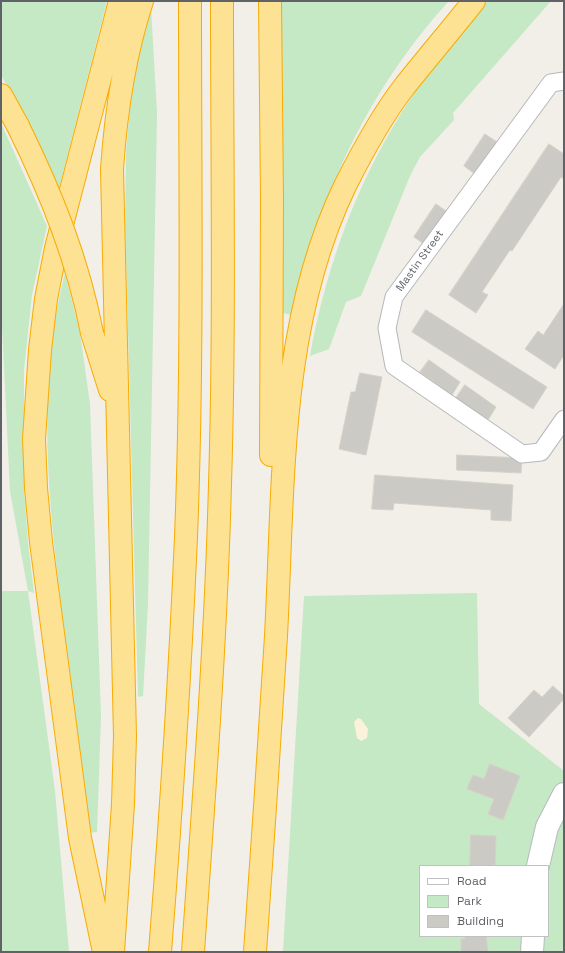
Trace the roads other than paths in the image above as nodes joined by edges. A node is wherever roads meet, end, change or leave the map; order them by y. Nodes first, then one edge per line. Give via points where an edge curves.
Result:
1 (120, 1) edge
2 (142, 1) edge
3 (190, 1) edge
4 (222, 1) edge
5 (270, 1) edge
6 (474, 1) edge
7 (564, 81) edge
8 (1, 95) edge
9 (118, 414) junction
10 (564, 419) edge
11 (281, 533) junction
12 (564, 794) edge
13 (538, 865) edge
14 (533, 937) edge
15 (104, 952) edge
16 (113, 952) edge
17 (160, 952) edge
18 (192, 952) edge
19 (255, 952) edge
20 (532, 952) edge

1 - 15 highway via 56,248 40,350 34,439 41,542 80,838
2 - 9 highway via 124,68 116,117 112,169
3 - 17 highway via 191,256 186,535
4 - 18 highway via 220,486 209,728
5 - 11 highway via 273,299 270,474
6 - 11 highway via 403,88 373,135 345,187 325,235 311,282 294,362 287,415
7 - 10 street, Mastin Street via 551,83 394,297 387,328 394,366 522,454 541,452
8 - 9 highway, bridge via 58,212 73,255 92,333
9 - 16 highway via 126,736
11 - 19 highway
12 - 13 street via 547,827
14 - 20 street

